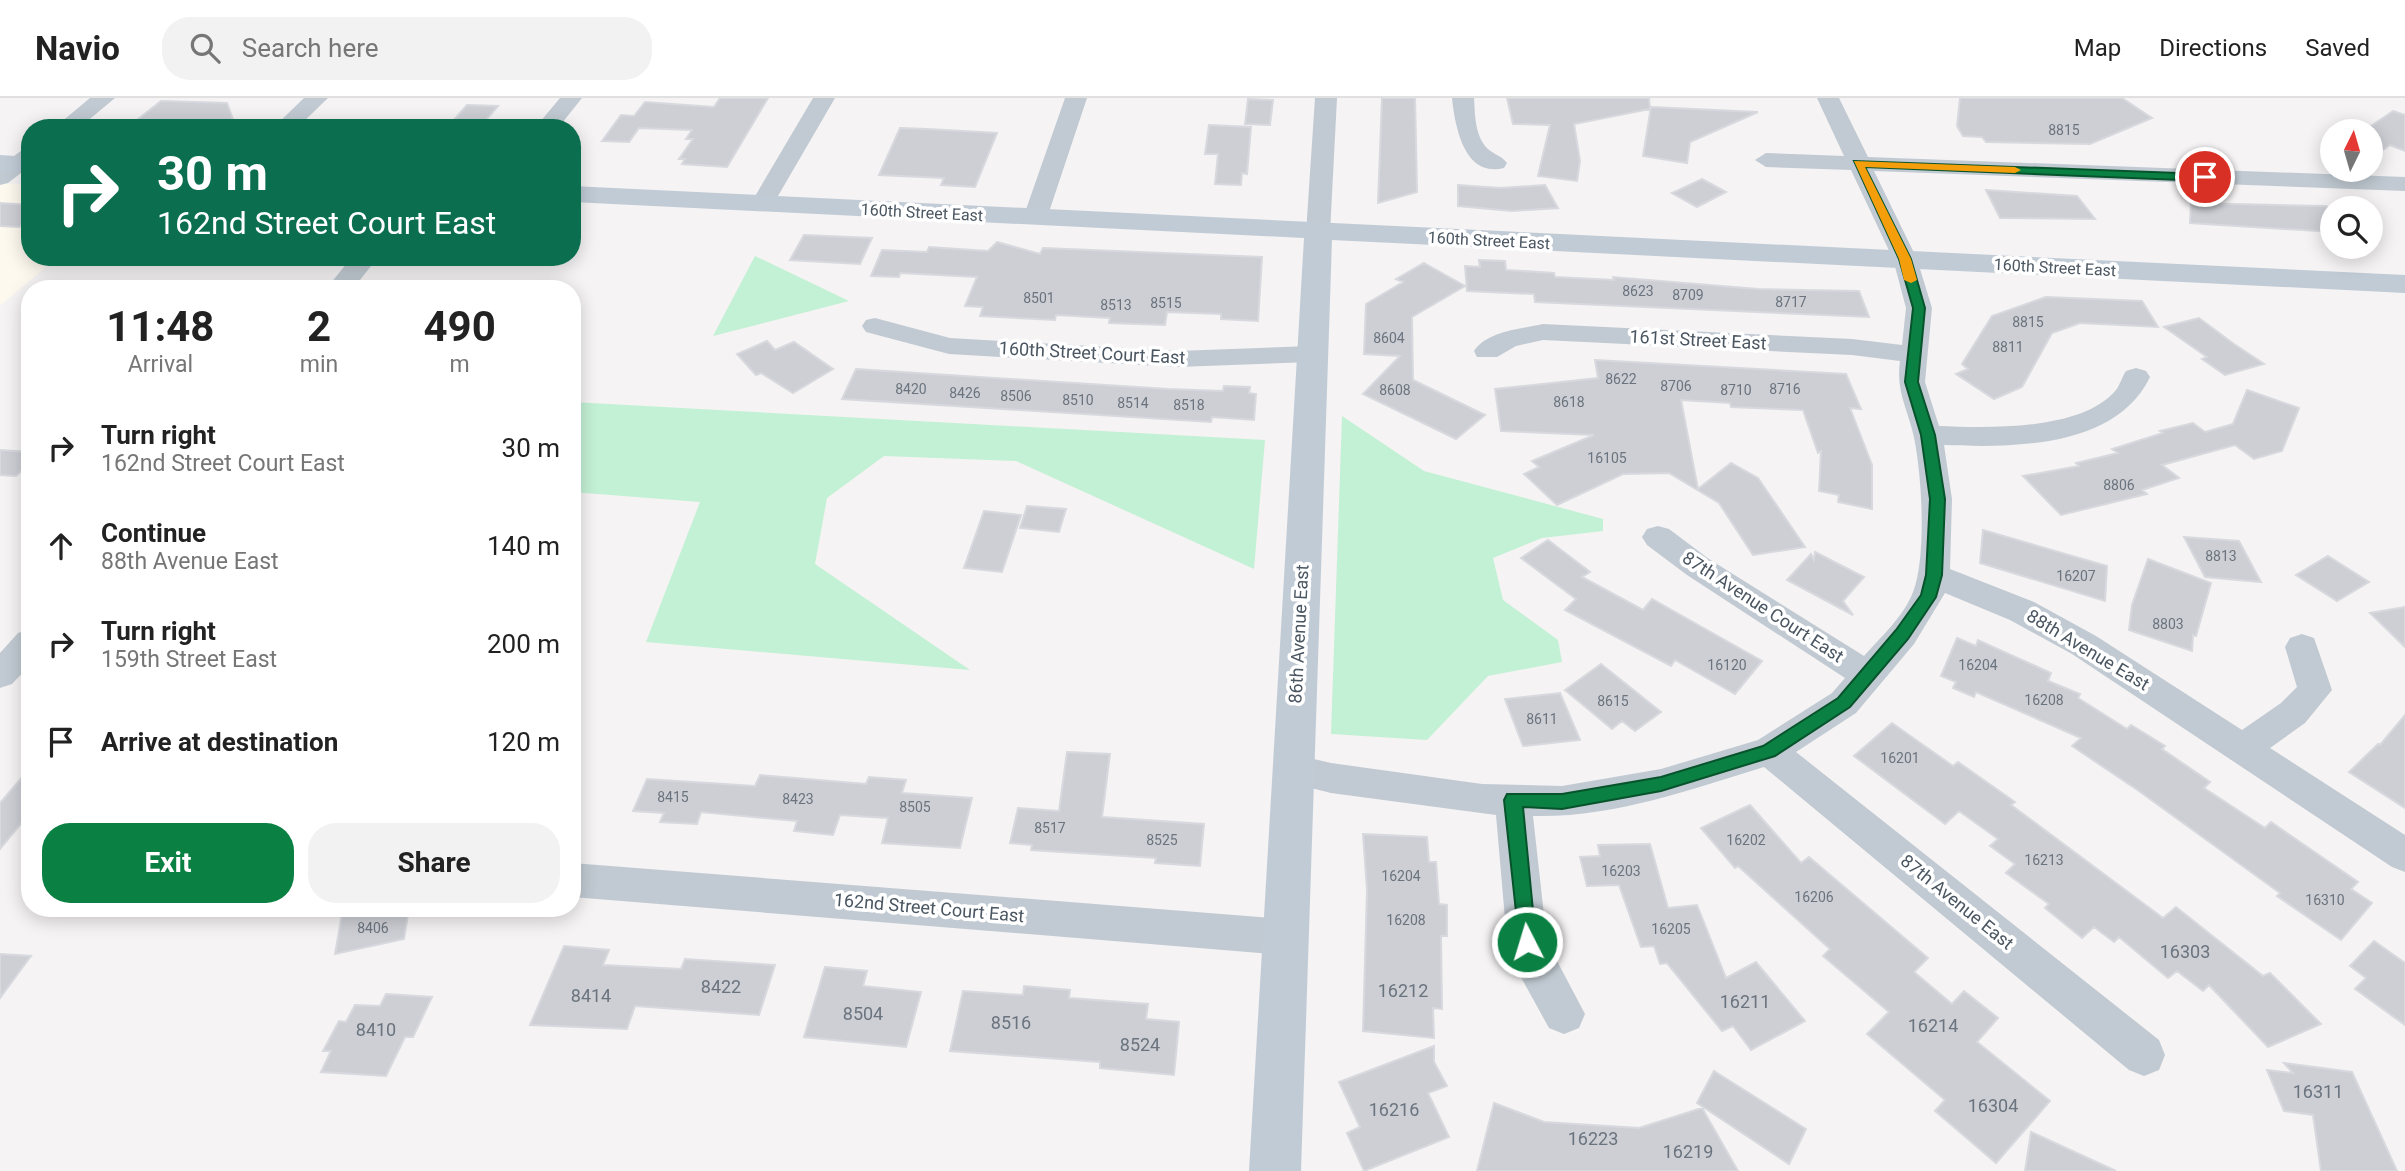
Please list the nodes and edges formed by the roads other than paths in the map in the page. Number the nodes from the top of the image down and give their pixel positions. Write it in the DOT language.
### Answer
graph roads {
  1 [pos="104,98"];
  2 [pos="317,98"];
  3 [pos="571,98"];
  4 [pos="824,98"];
  5 [pos="1076,98"];
  6 [pos="1325,98"];
  7 [pos="1464,98"];
  8 [pos="1828,98"];
  9 [pos="77,119"];
  10 [pos="294,119"];
  11 [pos="554,119"];
  12 [pos="1766,160"];
  13 [pos="1496,163"];
  14 [pos="1858,163"];
  15 [pos="2405,184"];
  16 [pos="581,194"];
  17 [pos="763,203"];
  18 [pos="1035,218"];
  19 [pos="1318,233"];
  20 [pos="1905,259"];
  21 [pos="358,266"];
  22 [pos="347,280"];
  23 [pos="2405,284"];
  24 [pos="875,327"];
  25 [pos="1487,351"];
  26 [pos="1312,354"];
  27 [pos="1912,354"];
  28 [pos="2136,377"];
  29 [pos="1928,435"];
  30 [pos="1658,537"];
  31 [pos="1934,575"];
  32 [pos="2302,647"];
  33 [pos="21,652"];
  34 [pos="0,675"];
  35 [pos="1868,675"];
  36 [pos="2244,748"];
  37 [pos="1769,751"];
  38 [pos="1293,769"];
  39 [pos="1513,800"];
  40 [pos="2405,855"];
  41 [pos="581,881"];
  42 [pos="1285,937"];
  43 [pos="1564,1014"];
  44 [pos="2144,1055"];
  45 [pos="1275,1171"];
  1 -- 9 [label="street"];
  2 -- 10 [label="street"];
  3 -- 11 [label="street"];
  4 -- 17 [label="street"];
  5 -- 18 [label="street"];
  6 -- 19 [label="street, 86th Avenue East"];
  7 -- 13 [label="street"];
  8 -- 14 [label="street"];
  12 -- 14 [label="street"];
  14 -- 15 [label="street"];
  14 -- 20 [label="street"];
  16 -- 17 [label="main road, 160th Street East"];
  17 -- 18 [label="main road, 160th Street East"];
  18 -- 19 [label="main road, 160th Street East"];
  19 -- 20 [label="main road, 160th Street East"];
  19 -- 26 [label="main road, 86th Avenue East"];
  20 -- 23 [label="main road, 160th Street East"];
  20 -- 27 [label="street"];
  21 -- 22 [label="street"];
  24 -- 26 [label="street, 160th Street Court East"];
  25 -- 27 [label="street, 161st Street East"];
  26 -- 38 [label="main road, 86th Avenue East"];
  27 -- 29 [label="street"];
  28 -- 29 [label="street"];
  29 -- 31 [label="street"];
  30 -- 35 [label="street, 87th Avenue Court East"];
  31 -- 35 [label="street"];
  31 -- 36 [label="street, 88th Avenue East"];
  32 -- 36 [label="street"];
  33 -- 34 [label="street"];
  35 -- 37 [label="street"];
  36 -- 40 [label="street, 88th Avenue East"];
  37 -- 39 [label="street"];
  37 -- 44 [label="street, 87th Avenue East"];
  38 -- 39 [label="street"];
  38 -- 42 [label="main road, 86th Avenue East"];
  39 -- 43 [label="street"];
  41 -- 42 [label="street, 162nd Street Court East"];
  42 -- 45 [label="main road, 86th Avenue East"];
}
